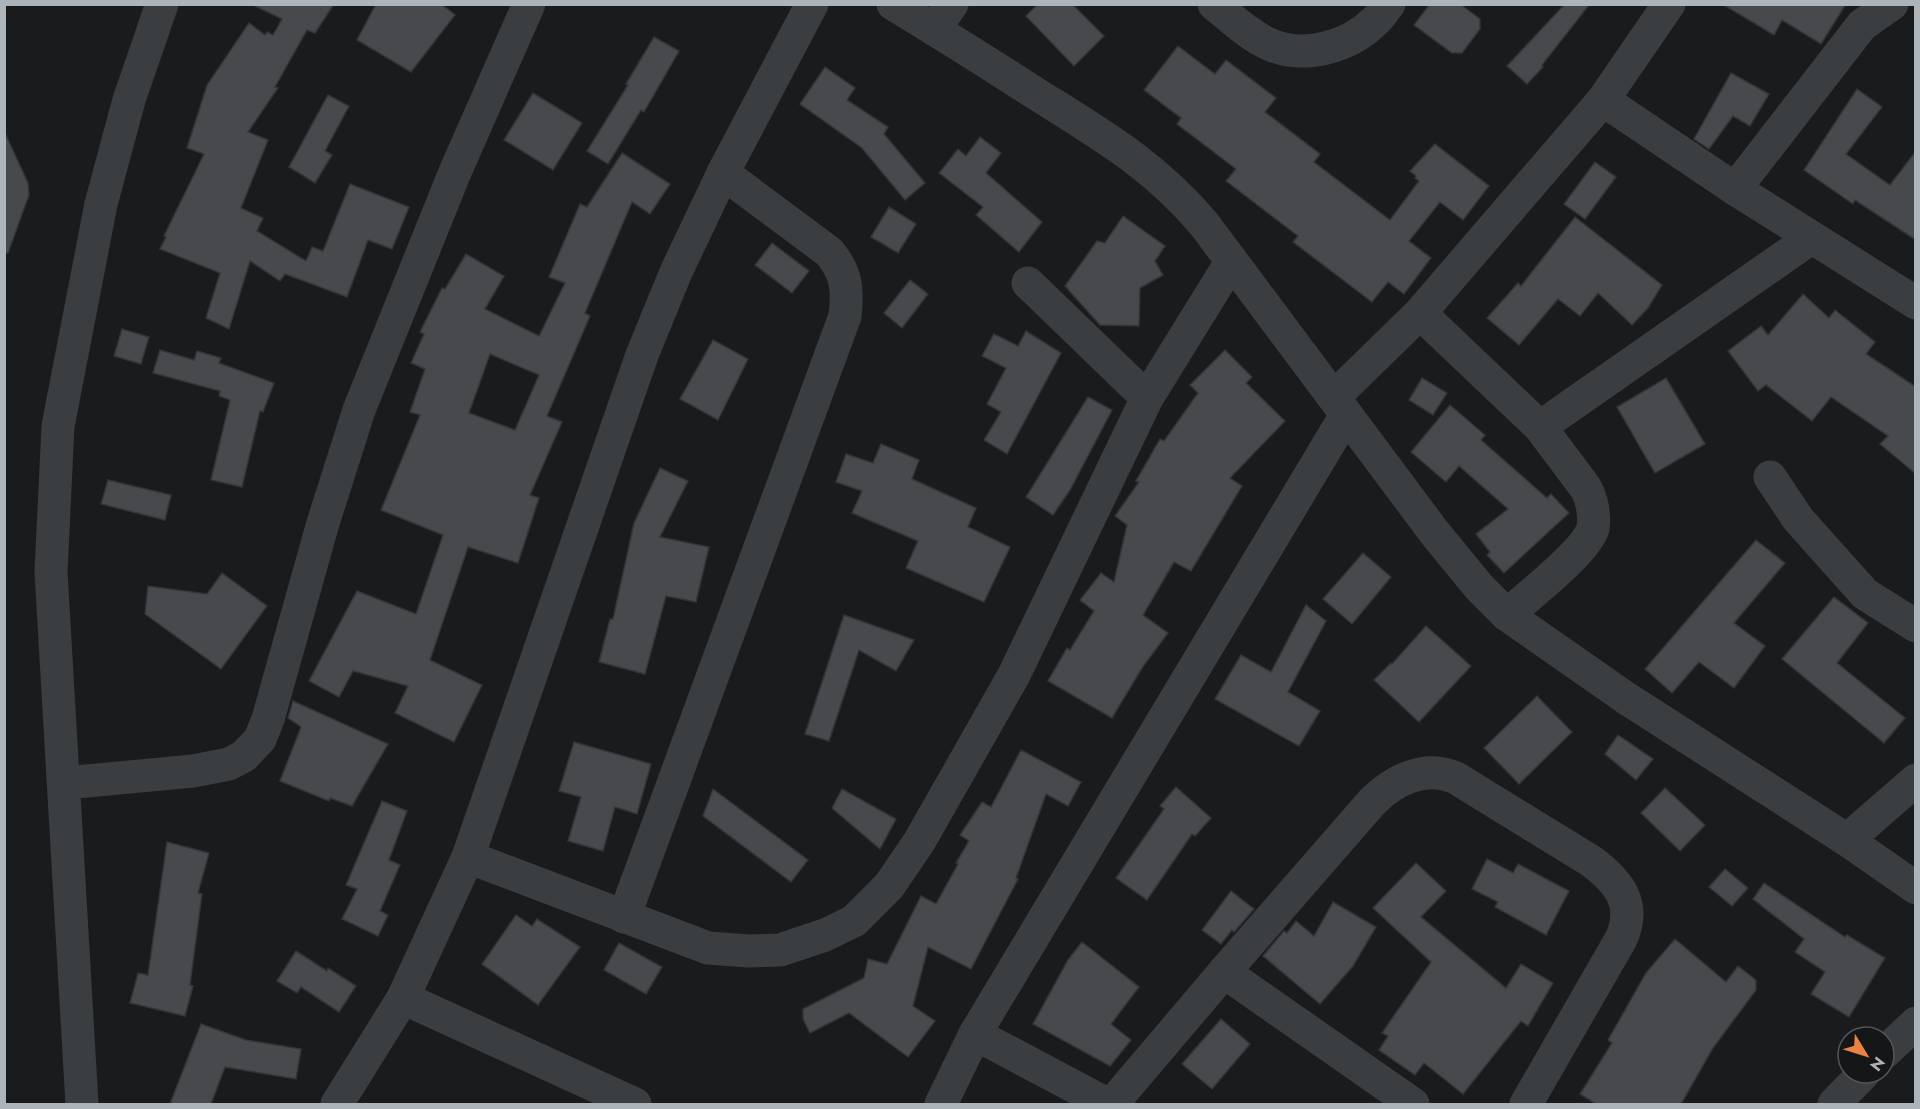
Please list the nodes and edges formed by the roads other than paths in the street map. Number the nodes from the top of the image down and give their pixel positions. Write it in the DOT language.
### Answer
graph roads {
  1 [pos="162,4"];
  2 [pos="529,4"];
  3 [pos="812,4"];
  4 [pos="893,4"];
  5 [pos="1214,4"];
  6 [pos="1389,4"];
  7 [pos="1669,4"];
  8 [pos="1892,4"];
  9 [pos="943,17"];
  10 [pos="1603,100"];
  11 [pos="723,173"];
  12 [pos="1735,189"];
  13 [pos="1811,238"];
  14 [pos="1231,262"];
  15 [pos="1028,283"];
  16 [pos="1916,303"];
  17 [pos="1420,314"];
  18 [pos="1147,398"];
  19 [pos="1340,406"];
  20 [pos="1540,427"];
  21 [pos="1770,477"];
  22 [pos="1507,615"];
  23 [pos="1916,626"];
  24 [pos="1916,780"];
  25 [pos="65,783"];
  26 [pos="1847,840"];
  27 [pos="468,857"];
  28 [pos="1916,888"];
  29 [pos="624,917"];
  30 [pos="1224,972"];
  31 [pos="403,998"];
  32 [pos="1916,1023"];
  33 [pos="975,1034"];
  34 [pos="1896,1042"];
  35 [pos="1852,1085"];
  36 [pos="82,1104"];
  37 [pos="337,1104"];
  38 [pos="635,1104"];
  39 [pos="941,1104"];
  40 [pos="1107,1104"];
  41 [pos="1112,1104"];
  42 [pos="1413,1104"];
  43 [pos="1526,1104"];
  44 [pos="1833,1104"];
  1 -- 25 [label="street"];
  2 -- 25 [label="street"];
  3 -- 11 [label="street"];
  4 -- 9 [label="street"];
  5 -- 6 [label="street"];
  7 -- 10 [label="street"];
  8 -- 12 [label="street"];
  9 -- 14 [label="street"];
  10 -- 12 [label="street"];
  10 -- 17 [label="street"];
  11 -- 27 [label="street"];
  11 -- 29 [label="street"];
  12 -- 13 [label="street"];
  13 -- 16 [label="street"];
  13 -- 20 [label="street"];
  14 -- 18 [label="street"];
  14 -- 19 [label="street"];
  15 -- 18 [label="street"];
  17 -- 19 [label="street"];
  17 -- 20 [label="street"];
  18 -- 29 [label="street"];
  19 -- 22 [label="street"];
  19 -- 33 [label="street"];
  20 -- 22 [label="street"];
  21 -- 23 [label="street"];
  22 -- 26 [label="street"];
  24 -- 26 [label="street"];
  25 -- 36 [label="street"];
  26 -- 28 [label="street"];
  27 -- 29 [label="street"];
  27 -- 31 [label="street"];
  30 -- 41 [label="street"];
  30 -- 42 [label="street"];
  30 -- 43 [label="street"];
  31 -- 37 [label="street"];
  31 -- 38 [label="street"];
  32 -- 34 [label="street"];
  33 -- 39 [label="street"];
  33 -- 40 [label="street"];
  35 -- 44 [label="street"];
}
